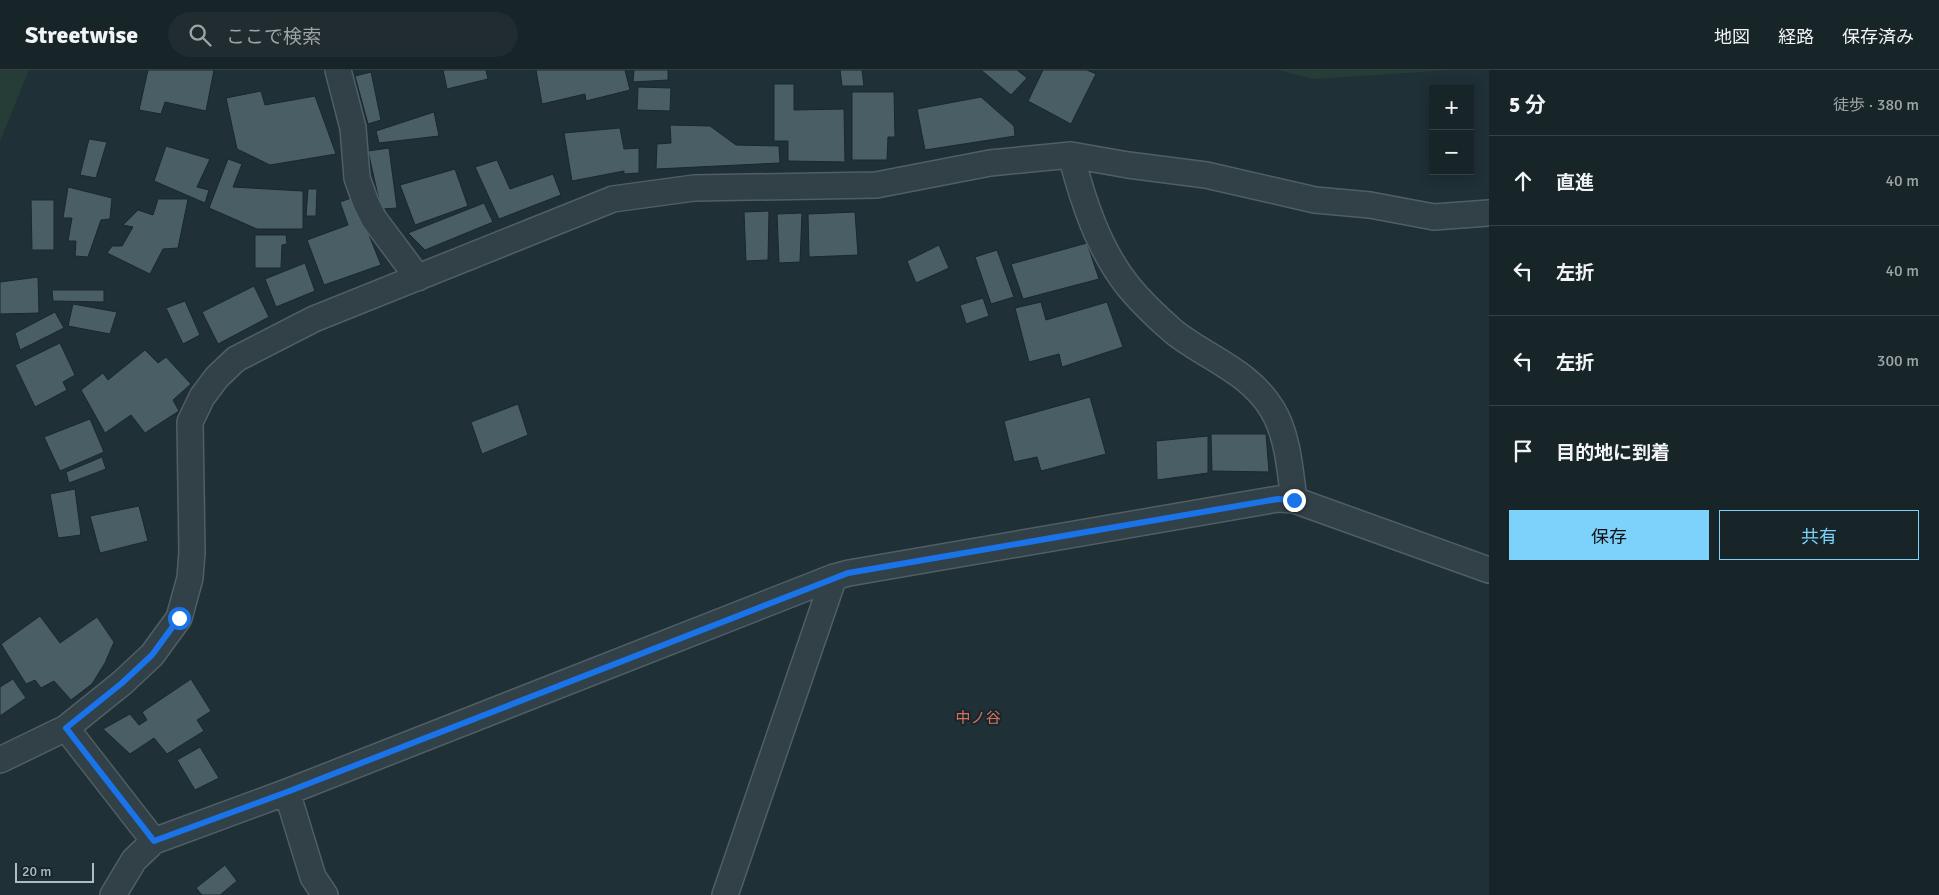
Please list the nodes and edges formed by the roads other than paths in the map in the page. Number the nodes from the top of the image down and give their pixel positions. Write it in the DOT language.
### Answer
graph roads {
  1 [pos="338,70"];
  2 [pos="1071,155"];
  3 [pos="1489,213"];
  4 [pos="418,278"];
  5 [pos="1294,500"];
  6 [pos="1489,570"];
  7 [pos="834,577"];
  8 [pos="66,728"];
  9 [pos="0,760"];
  10 [pos="287,792"];
  11 [pos="154,841"];
  12 [pos="113,895"];
  13 [pos="325,895"];
  14 [pos="725,895"];
  1 -- 4 [label="street"];
  2 -- 3 [label="street"];
  2 -- 4 [label="street"];
  2 -- 5 [label="street"];
  4 -- 8 [label="street"];
  5 -- 6 [label="street"];
  5 -- 7 [label="street"];
  7 -- 10 [label="street"];
  7 -- 14 [label="street"];
  8 -- 9 [label="street"];
  8 -- 11 [label="street"];
  10 -- 11 [label="street"];
  10 -- 13 [label="street"];
  11 -- 12 [label="street"];
}
